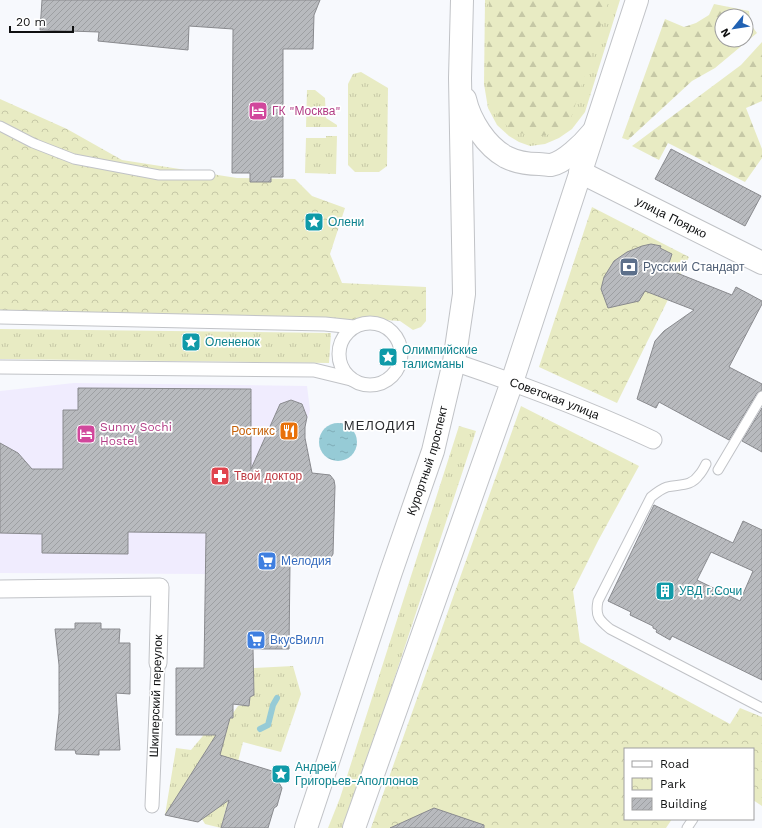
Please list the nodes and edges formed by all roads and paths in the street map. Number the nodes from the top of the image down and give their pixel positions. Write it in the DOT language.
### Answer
graph roads {
  1 [pos="462,0"];
  2 [pos="637,0"];
  3 [pos="460,78"];
  4 [pos="0,126"];
  5 [pos="595,130"];
  6 [pos="552,165"];
  7 [pos="580,172"];
  8 [pos="210,175"];
  9 [pos="762,263"];
  10 [pos="0,318"];
  11 [pos="354,327"];
  12 [pos="454,362"];
  13 [pos="0,367"];
  14 [pos="351,379"];
  15 [pos="512,382"];
  16 [pos="762,396"];
  17 [pos="653,440"];
  18 [pos="706,464"];
  19 [pos="718,470"];
  20 [pos="0,589"];
  21 [pos="158,663"];
  22 [pos="762,708"];
  23 [pos="152,806"];
  24 [pos="306,828"];
  25 [pos="354,828"];
  1 -- 3 [label="main road, Курортный проспект"];
  2 -- 5 [label="main road"];
  3 -- 6 [label="main road, Курортный проспект"];
  3 -- 12 [label="main road, Курортный проспект"];
  4 -- 8 [label="lane"];
  5 -- 6 [label="main road"];
  5 -- 7 [label="main road"];
  6 -- 7 [label="main road, улица Поярко"];
  7 -- 9 [label="main road, улица Поярко"];
  7 -- 15 [label="main road"];
  10 -- 11 [label="street"];
  11 -- 14 [label="street"];
  11 -- 14 [label="street"];
  12 -- 15 [label="street, Советская улица"];
  12 -- 24 [label="main road, Курортный проспект"];
  13 -- 14 [label="street"];
  15 -- 17 [label="street, Советская улица"];
  15 -- 25 [label="main road"];
  16 -- 19 [label="lane"];
  18 -- 22 [label="lane"];
  20 -- 21 [label="street, Шкиперский переулок"];
  21 -- 23 [label="street, Шкиперский переулок"];
}
